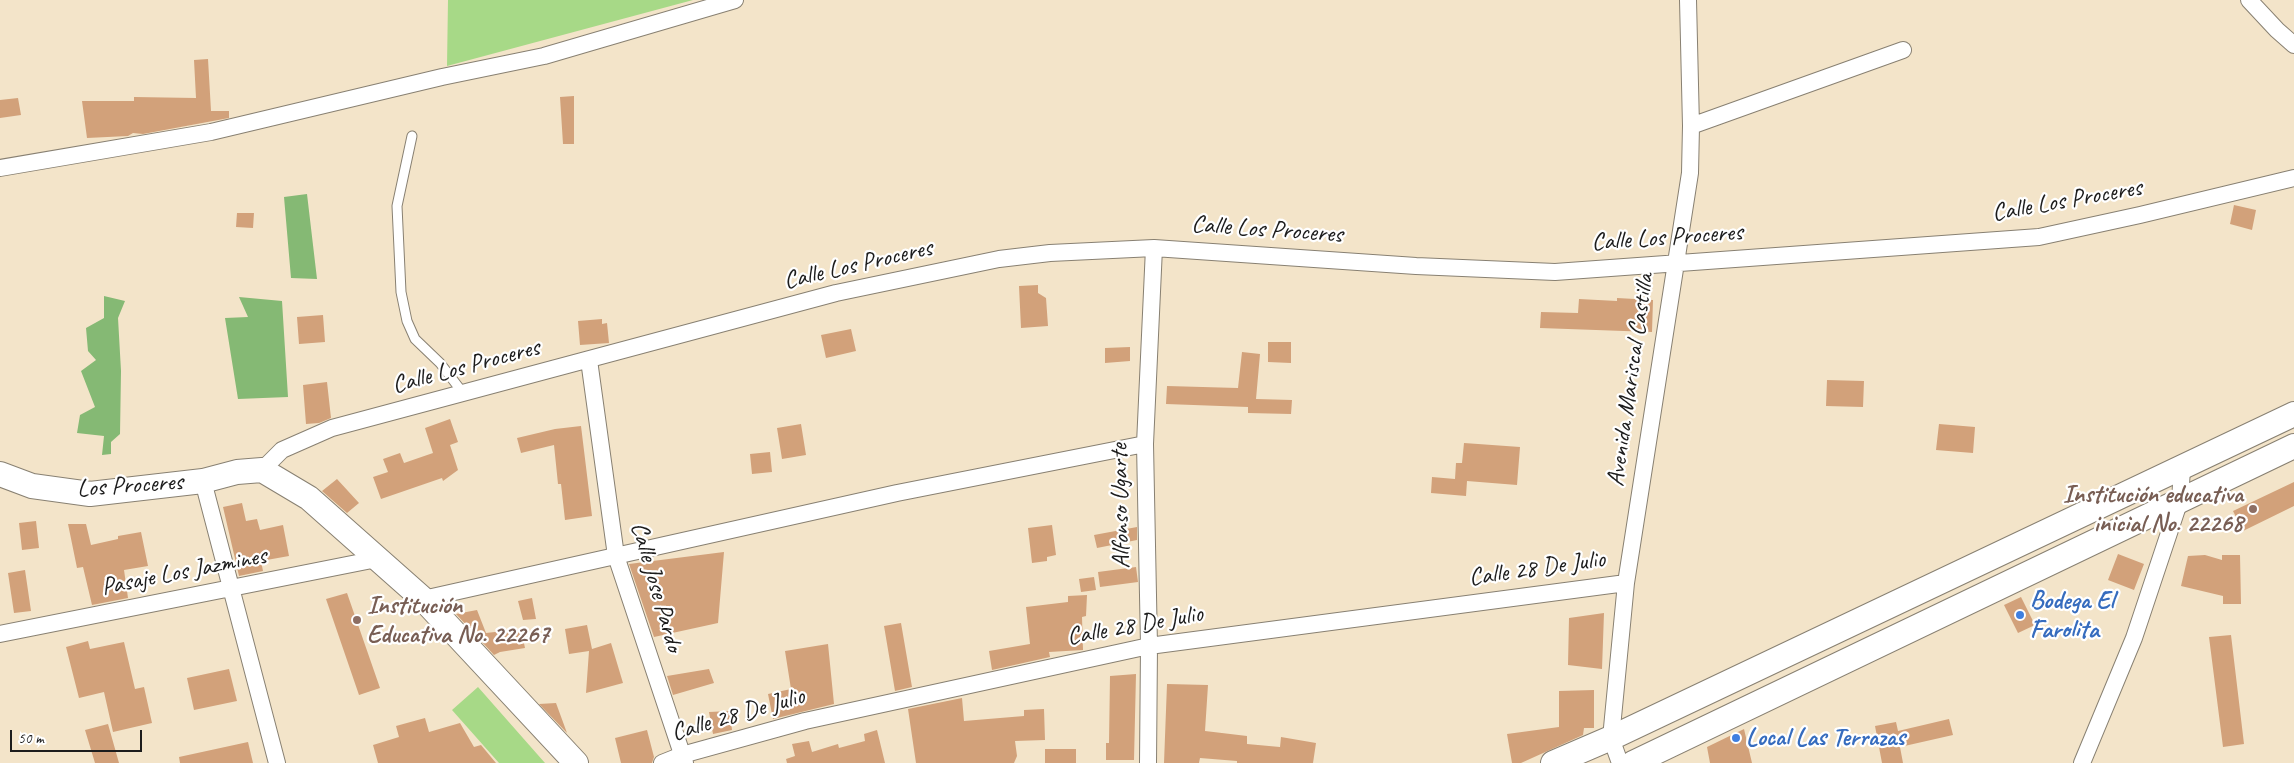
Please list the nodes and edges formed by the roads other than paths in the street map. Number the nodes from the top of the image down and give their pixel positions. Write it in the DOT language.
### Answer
graph roads {
  1 [pos="734,0"];
  2 [pos="1688,0"];
  3 [pos="2249,0"];
  4 [pos="2294,44"];
  5 [pos="1904,50"];
  6 [pos="1691,126"];
  7 [pos="412,136"];
  8 [pos="0,168"];
  9 [pos="2294,178"];
  10 [pos="1154,248"];
  11 [pos="1674,262"];
  12 [pos="589,360"];
  13 [pos="463,393"];
  14 [pos="2294,414"];
  15 [pos="1144,444"];
  16 [pos="2294,446"];
  17 [pos="2182,469"];
  18 [pos="262,470"];
  19 [pos="0,474"];
  20 [pos="203,481"];
  21 [pos="2180,500"];
  22 [pos="616,556"];
  23 [pos="377,559"];
  24 [pos="1626,583"];
  25 [pos="231,588"];
  26 [pos="423,600"];
  27 [pos="0,634"];
  28 [pos="1149,646"];
  29 [pos="1611,738"];
  30 [pos="684,759"];
  31 [pos="570,761"];
  32 [pos="277,763"];
  33 [pos="662,763"];
  34 [pos="1148,763"];
  35 [pos="1553,763"];
  36 [pos="1620,763"];
  37 [pos="1633,763"];
  38 [pos="2082,763"];
  1 -- 8 [label="street"];
  2 -- 6 [label="street, Avenida Mariscal Castilla"];
  3 -- 4 [label="street"];
  5 -- 6 [label="street"];
  6 -- 11 [label="street, Avenida Mariscal Castilla"];
  7 -- 13 [label="lane"];
  9 -- 11 [label="street, Calle Los Proceres"];
  10 -- 11 [label="street, Calle Los Proceres"];
  10 -- 12 [label="street, Calle Los Proceres"];
  10 -- 15 [label="street, Alfonso Ugarte"];
  11 -- 24 [label="street, Avenida Mariscal Castilla"];
  12 -- 13 [label="street, Calle Los Proceres"];
  12 -- 22 [label="street, Calle Jose Pardo"];
  13 -- 18 [label="street, Calle Los Proceres"];
  14 -- 17 [label="main road"];
  15 -- 22 [label="street"];
  15 -- 28 [label="street, Alfonso Ugarte"];
  16 -- 21 [label="main road"];
  17 -- 21 [label="street"];
  17 -- 29 [label="main road"];
  18 -- 20 [label="main road, Los Proceres"];
  18 -- 23 [label="main road"];
  19 -- 20 [label="main road, Los Proceres"];
  20 -- 25 [label="street"];
  21 -- 37 [label="main road"];
  21 -- 38 [label="street"];
  22 -- 26 [label="street"];
  22 -- 30 [label="street, Calle Jose Pardo"];
  23 -- 25 [label="street, Pasaje Los Jazmines"];
  23 -- 26 [label="main road"];
  24 -- 28 [label="street, Calle 28 De Julio"];
  24 -- 29 [label="street, Avenida Mariscal Castilla"];
  25 -- 27 [label="street, Pasaje Los Jazmines"];
  25 -- 32 [label="street"];
  26 -- 31 [label="main road"];
  28 -- 30 [label="street, Calle 28 De Julio"];
  28 -- 34 [label="street, Alfonso Ugarte"];
  29 -- 35 [label="main road"];
  29 -- 36 [label="street"];
  30 -- 33 [label="street, Calle 28 De Julio"];
}
